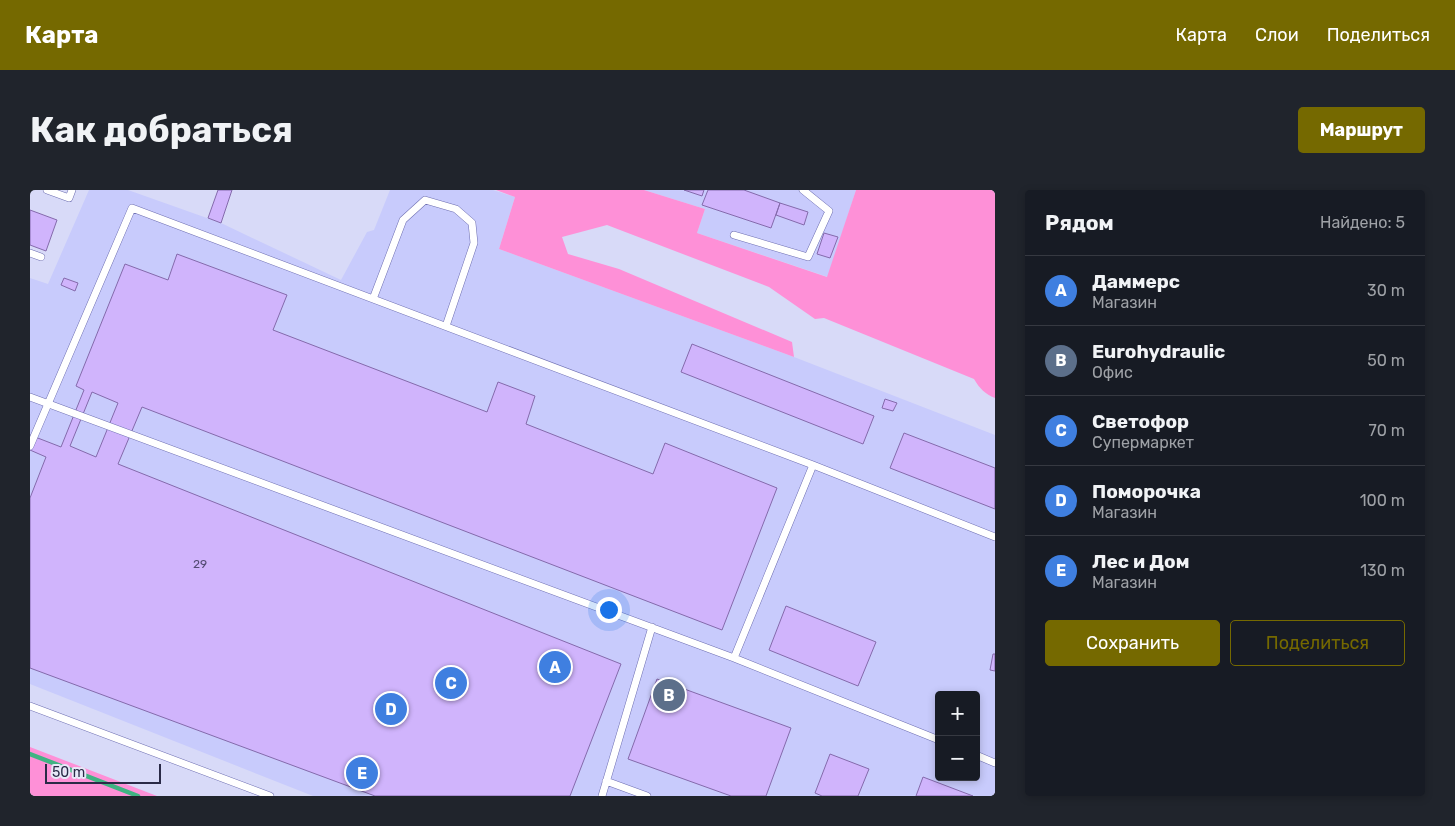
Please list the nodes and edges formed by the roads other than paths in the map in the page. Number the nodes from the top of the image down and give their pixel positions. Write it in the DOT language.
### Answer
graph roads {
  1 [pos="47,190"];
  2 [pos="72,190"];
  3 [pos="803,190"];
  4 [pos="734,235"];
  5 [pos="30,253"];
  6 [pos="41,257"];
  7 [pos="373,299"];
  8 [pos="446,326"];
  9 [pos="30,397"];
  10 [pos="48,403"];
  11 [pos="30,446"];
  12 [pos="813,465"];
  13 [pos="995,537"];
  14 [pos="652,627"];
  15 [pos="734,658"];
  16 [pos="30,706"];
  17 [pos="935,738"];
  18 [pos="980,756"];
  19 [pos="995,762"];
  20 [pos="606,781"];
  21 [pos="270,796"];
  22 [pos="602,796"];
  23 [pos="647,796"];
  1 -- 2 [label="lane"];
  3 -- 4 [label="lane"];
  5 -- 6 [label="lane"];
  7 -- 8 [label="lane"];
  7 -- 8 [label="lane"];
  7 -- 10 [label="lane"];
  8 -- 12 [label="lane"];
  9 -- 10 [label="lane"];
  10 -- 11 [label="lane"];
  10 -- 14 [label="lane"];
  12 -- 13 [label="lane"];
  12 -- 15 [label="lane"];
  14 -- 15 [label="lane"];
  14 -- 20 [label="lane"];
  15 -- 17 [label="lane"];
  16 -- 21 [label="lane"];
  18 -- 19 [label="lane"];
  20 -- 22 [label="lane"];
  20 -- 23 [label="lane"];
}
